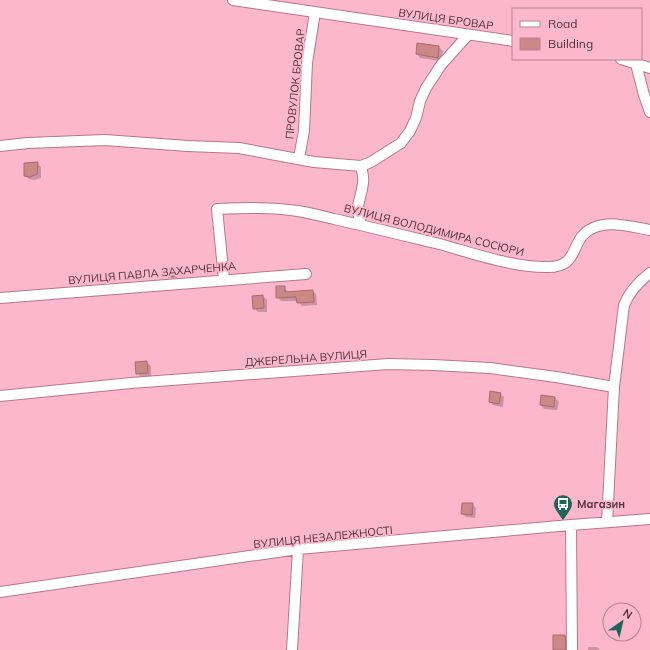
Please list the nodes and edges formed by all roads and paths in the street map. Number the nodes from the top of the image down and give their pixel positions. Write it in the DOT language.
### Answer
graph roads {
  1 [pos="233,0"];
  2 [pos="316,12"];
  3 [pos="468,35"];
  4 [pos="512,41"];
  5 [pos="624,60"];
  6 [pos="636,64"];
  7 [pos="650,68"];
  8 [pos="650,112"];
  9 [pos="0,146"];
  10 [pos="298,158"];
  11 [pos="361,166"];
  12 [pos="361,224"];
  13 [pos="650,230"];
  14 [pos="650,273"];
  15 [pos="306,274"];
  16 [pos="224,279"];
  17 [pos="0,298"];
  18 [pos="614,387"];
  19 [pos="0,396"];
  20 [pos="650,519"];
  21 [pos="607,522"];
  22 [pos="570,525"];
  23 [pos="298,549"];
  24 [pos="0,592"];
  25 [pos="292,650"];
  26 [pos="572,650"];
  1 -- 2 [label="street, ВУЛИЦЯ БРОВАР"];
  2 -- 3 [label="street, ВУЛИЦЯ БРОВАР"];
  2 -- 10 [label="street, ПРОВУЛОК БРОВАР"];
  3 -- 4 [label="street, ВУЛИЦЯ БРОВАР"];
  3 -- 11 [label="street"];
  5 -- 6 [label="street"];
  6 -- 7 [label="street"];
  6 -- 8 [label="street"];
  9 -- 10 [label="street"];
  10 -- 11 [label="street"];
  11 -- 12 [label="street"];
  12 -- 13 [label="street, ВУЛИЦЯ ВОЛОДИМИРА СОСЮРИ"];
  12 -- 16 [label="street, ВУЛИЦЯ ВОЛОДИМИРА СОСЮРИ"];
  14 -- 18 [label="street"];
  15 -- 16 [label="street, ВУЛИЦЯ ПАВЛА ЗАХАРЧЕНКА"];
  16 -- 17 [label="street, ВУЛИЦЯ ПАВЛА ЗАХАРЧЕНКА"];
  18 -- 19 [label="street, ДЖЕРЕЛЬНА ВУЛИЦЯ"];
  18 -- 21 [label="street"];
  20 -- 21 [label="street, ВУЛИЦЯ НЕЗАЛЕЖНОСТІ"];
  21 -- 22 [label="street, ВУЛИЦЯ НЕЗАЛЕЖНОСТІ"];
  22 -- 23 [label="street, ВУЛИЦЯ НЕЗАЛЕЖНОСТІ"];
  22 -- 26 [label="street"];
  23 -- 24 [label="street, ВУЛИЦЯ НЕЗАЛЕЖНОСТІ"];
  23 -- 25 [label="street"];
}
